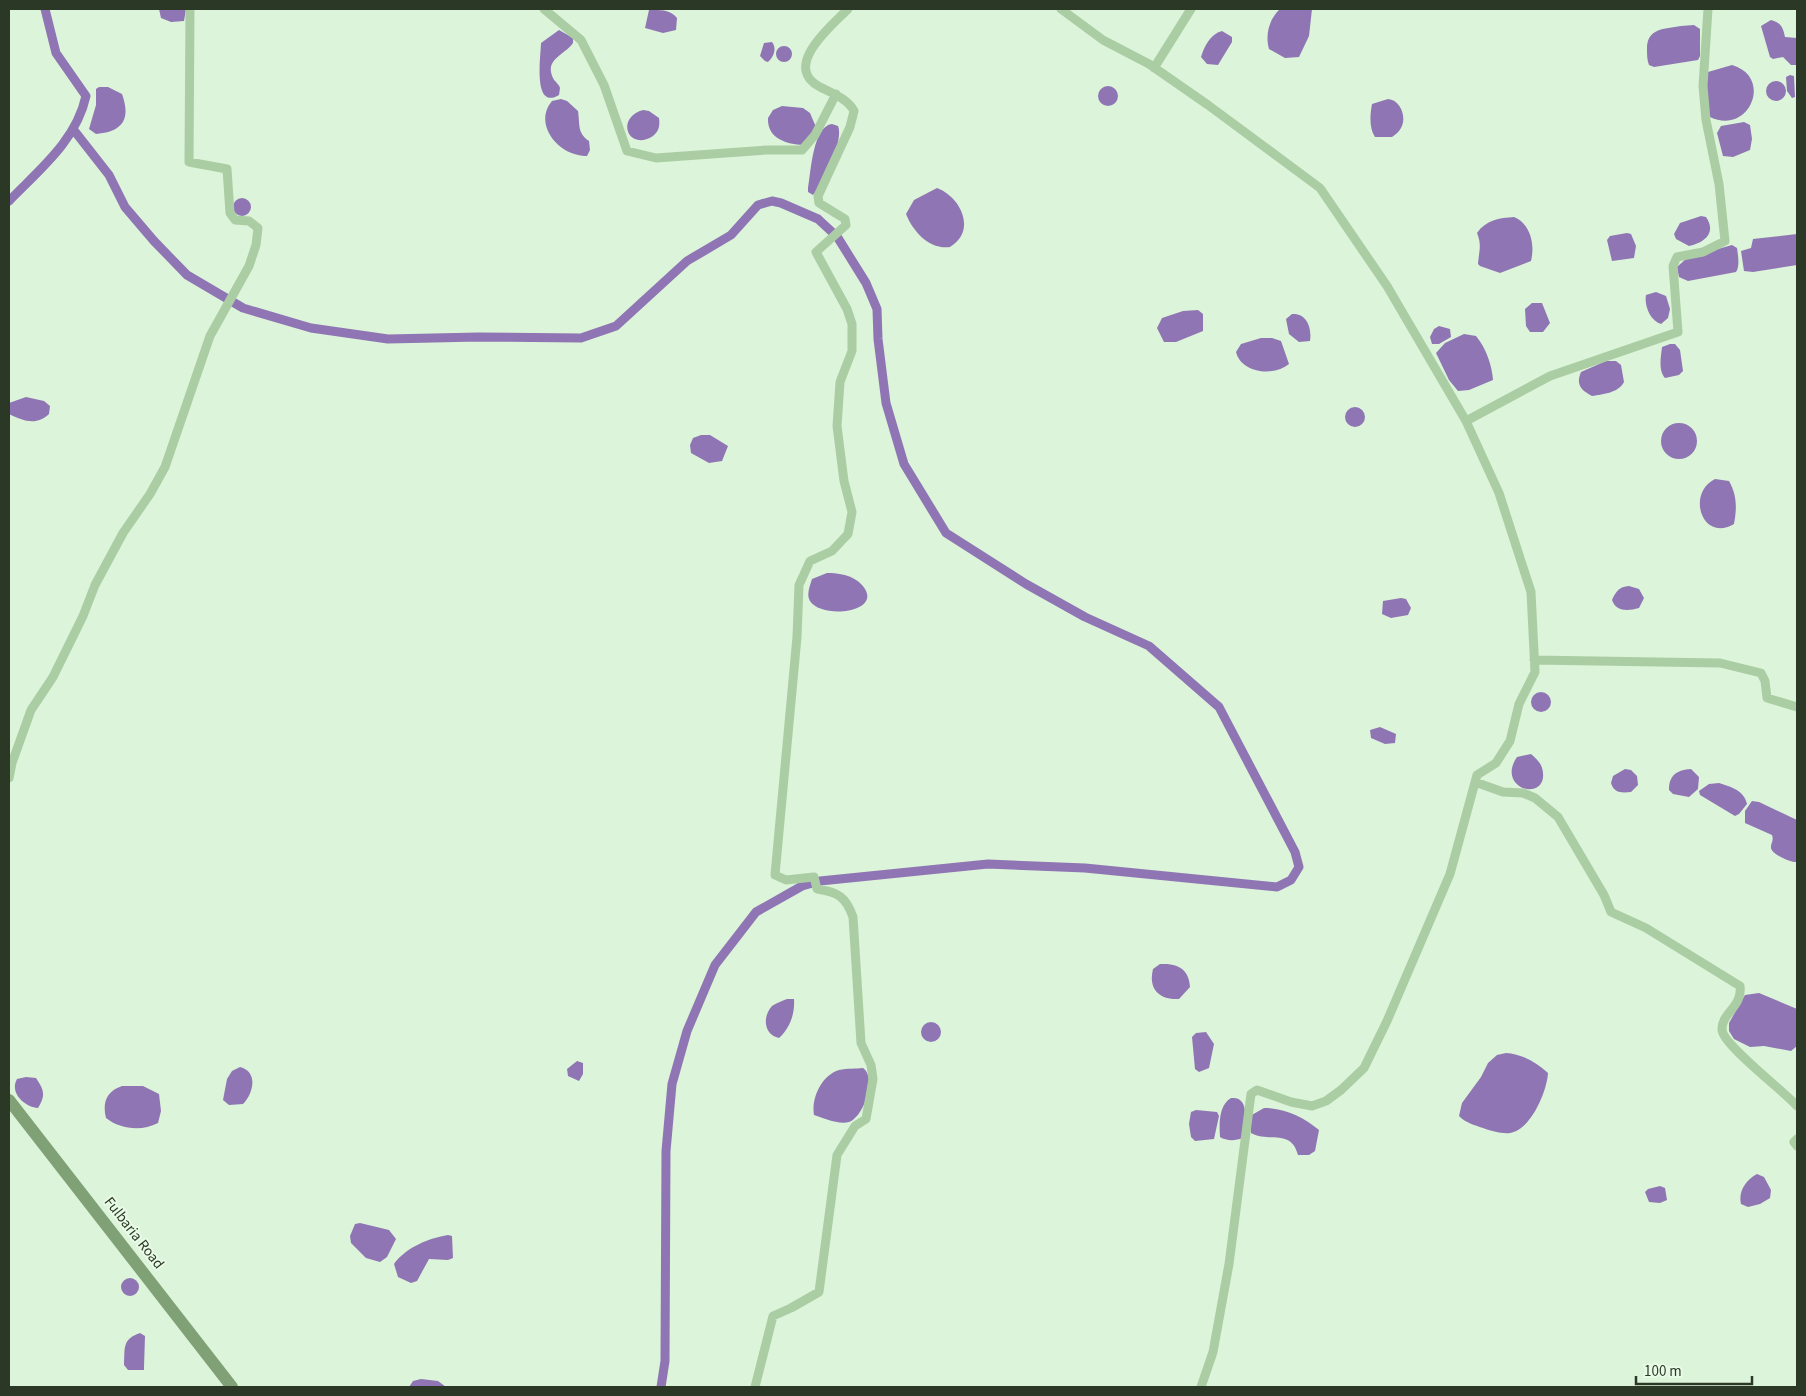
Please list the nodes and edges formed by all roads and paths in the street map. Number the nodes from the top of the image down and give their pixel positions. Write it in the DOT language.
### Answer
graph roads {
  1 [pos="190,9"];
  2 [pos="544,9"];
  3 [pos="848,9"];
  4 [pos="1060,9"];
  5 [pos="1191,9"];
  6 [pos="1708,9"];
  7 [pos="1154,68"];
  8 [pos="836,94"];
  9 [pos="1466,421"];
  10 [pos="1534,660"];
  11 [pos="1797,707"];
  12 [pos="9,778"];
  13 [pos="1476,782"];
  14 [pos="9,1100"];
  15 [pos="1797,1106"];
  16 [pos="1797,1139"];
  17 [pos="1797,1146"];
  18 [pos="232,1387"];
  19 [pos="755,1387"];
  20 [pos="1200,1387"];
  1 -- 12 [label="street"];
  2 -- 8 [label="street"];
  3 -- 8 [label="street"];
  4 -- 7 [label="street"];
  5 -- 7 [label="street"];
  6 -- 9 [label="street"];
  7 -- 9 [label="street"];
  8 -- 19 [label="street"];
  9 -- 10 [label="street"];
  10 -- 11 [label="street"];
  10 -- 13 [label="street"];
  13 -- 15 [label="street"];
  13 -- 20 [label="street"];
  14 -- 18 [label="main road, Fulbaria Road"];
  16 -- 17 [label="street"];
}
